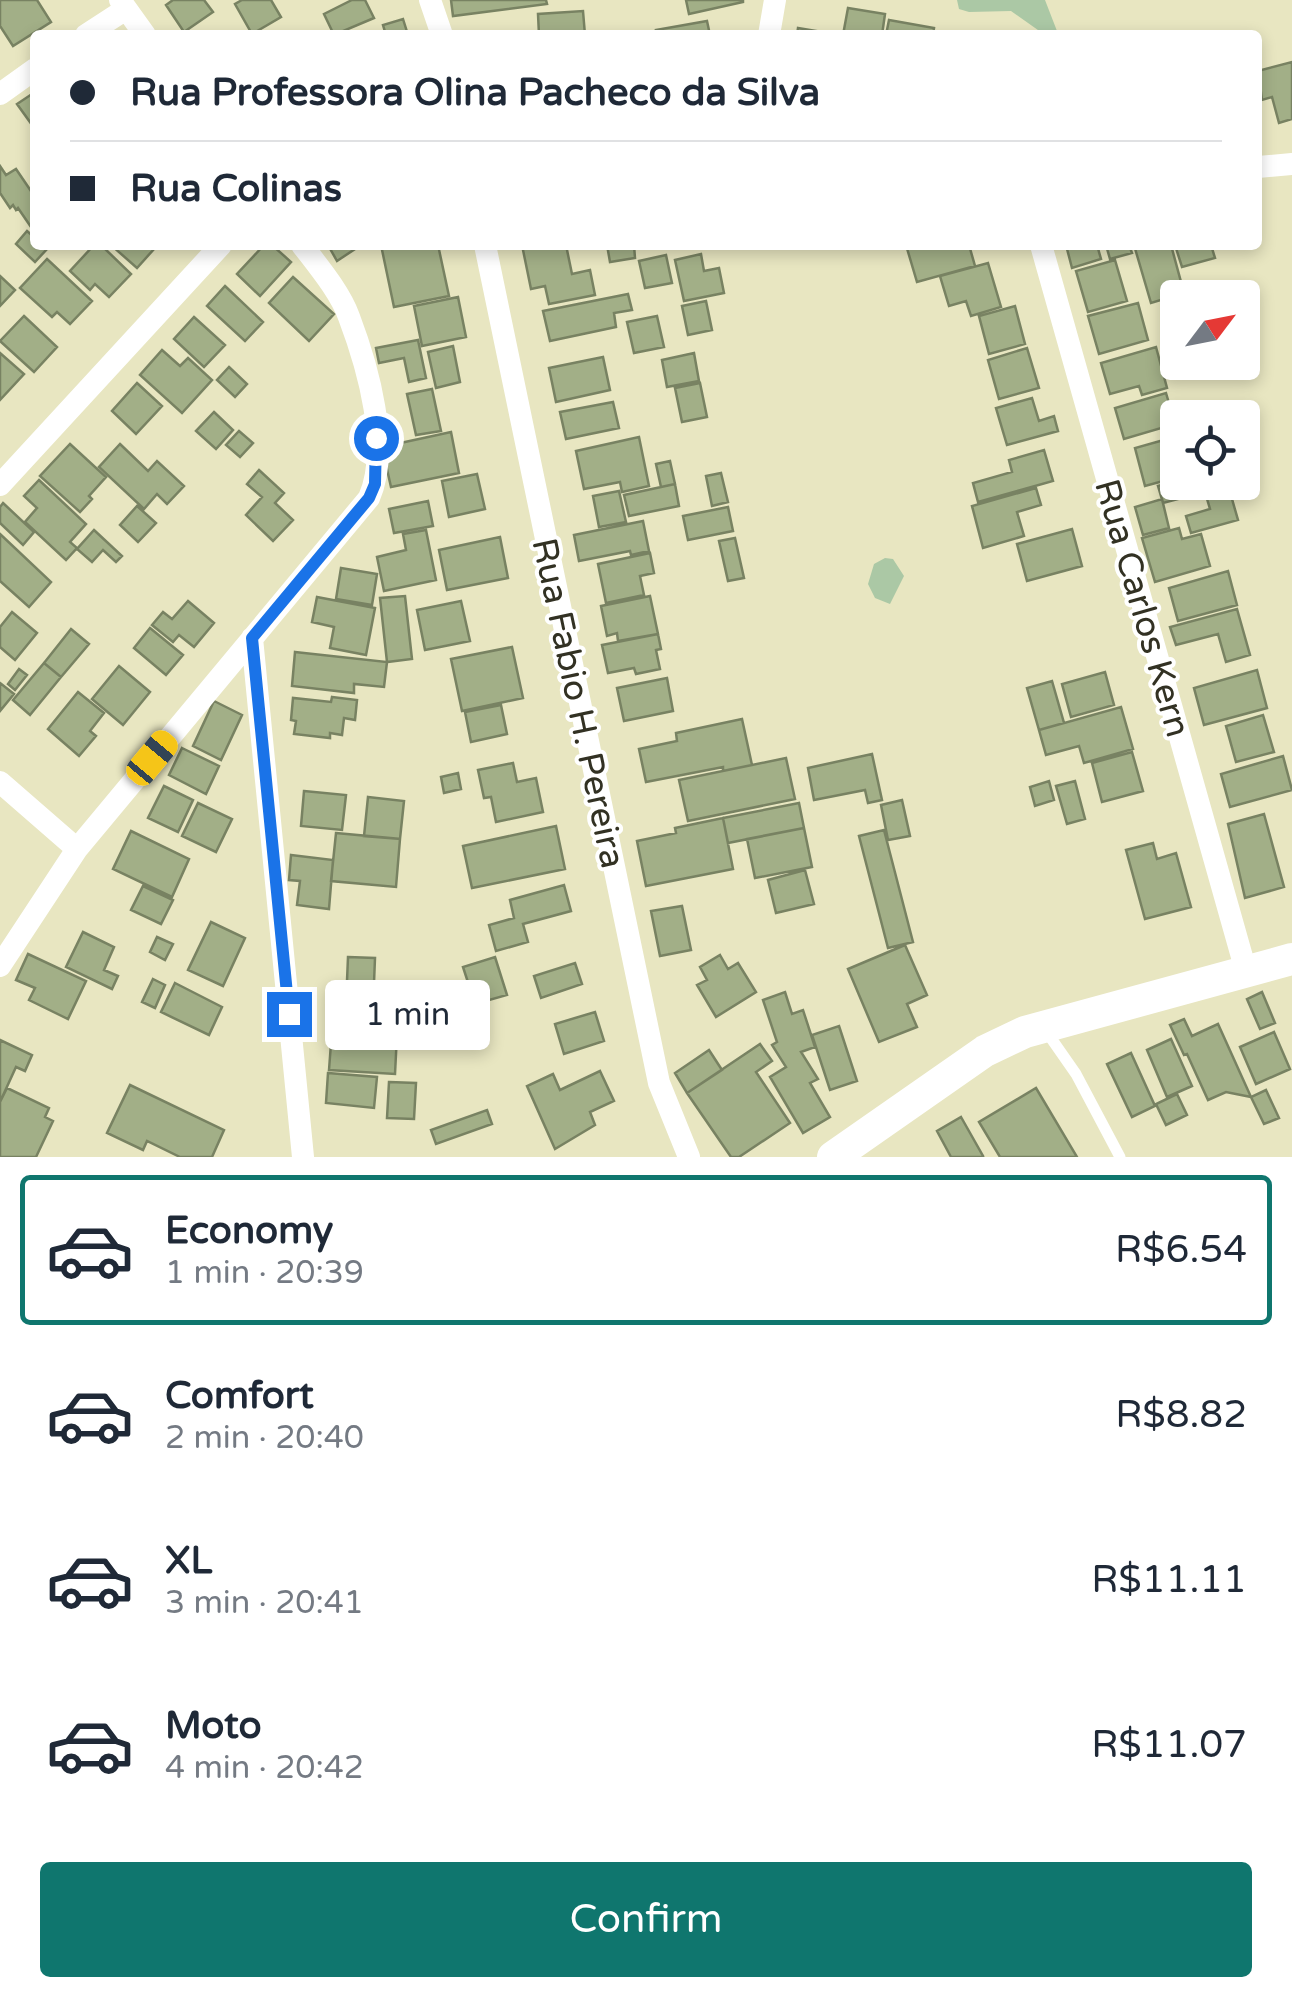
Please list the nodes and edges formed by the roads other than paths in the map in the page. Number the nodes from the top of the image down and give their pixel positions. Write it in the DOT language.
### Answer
graph roads {
  1 [pos="430,0"];
  2 [pos="775,0"];
  3 [pos="123,4"];
  4 [pos="92,30"];
  5 [pos="141,30"];
  6 [pos="440,30"];
  7 [pos="770,30"];
  8 [pos="30,73"];
  9 [pos="0,94"];
  10 [pos="1292,164"];
  11 [pos="1262,167"];
  12 [pos="216,250"];
  13 [pos="305,250"];
  14 [pos="486,250"];
  15 [pos="1042,250"];
  16 [pos="0,485"];
  17 [pos="252,638"];
  18 [pos="0,782"];
  19 [pos="78,849"];
  20 [pos="1292,959"];
  21 [pos="0,966"];
  22 [pos="1246,971"];
  23 [pos="1043,1028"];
  24 [pos="302,1157"];
  25 [pos="689,1157"];
  26 [pos="832,1157"];
  27 [pos="1120,1157"];
  1 -- 6 [label="street"];
  2 -- 7 [label="street"];
  3 -- 4 [label="street"];
  3 -- 5 [label="street"];
  8 -- 9 [label="street"];
  10 -- 11 [label="street"];
  12 -- 16 [label="street"];
  13 -- 17 [label="street"];
  14 -- 25 [label="street, Rua Fabio H. Pereira"];
  15 -- 22 [label="street, Rua Carlos Kern"];
  17 -- 19 [label="street"];
  17 -- 24 [label="street"];
  18 -- 19 [label="street"];
  19 -- 21 [label="street"];
  20 -- 22 [label="street"];
  22 -- 23 [label="street"];
  23 -- 26 [label="street"];
  23 -- 27 [label="lane"];
}
